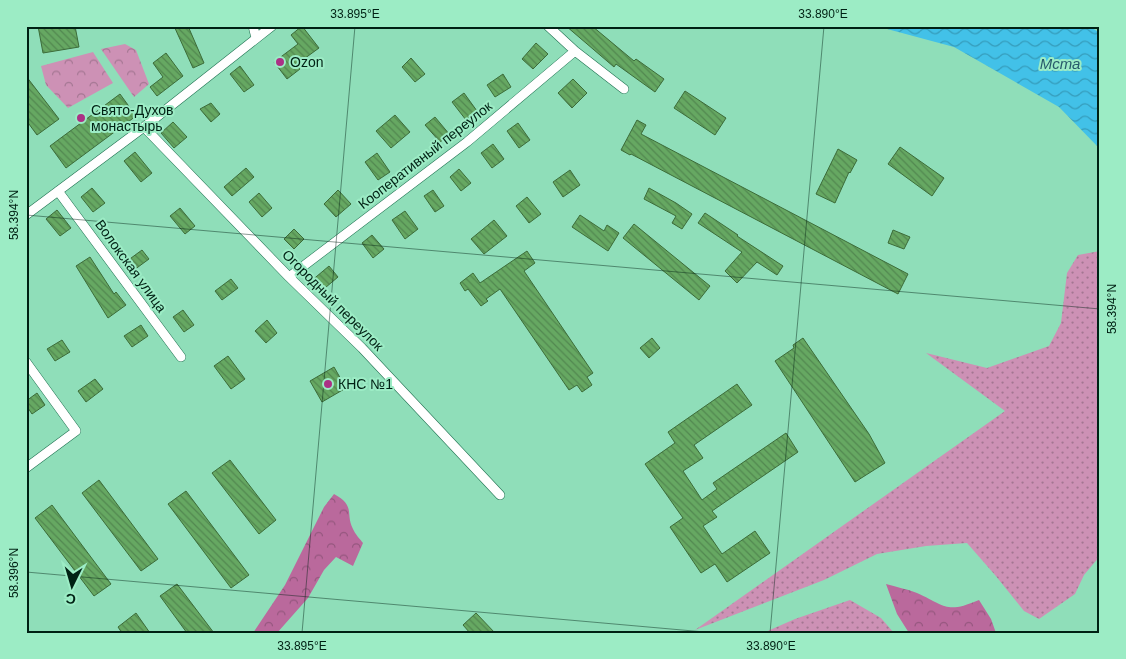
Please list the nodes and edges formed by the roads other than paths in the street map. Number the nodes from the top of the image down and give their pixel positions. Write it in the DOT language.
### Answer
graph roads {
  1 [pos="253,26"];
  2 [pos="272,26"];
  3 [pos="548,26"];
  4 [pos="256,38"];
  5 [pos="575,51"];
  6 [pos="624,89"];
  7 [pos="144,127"];
  8 [pos="58,191"];
  9 [pos="26,215"];
  10 [pos="289,277"];
  11 [pos="181,357"];
  12 [pos="26,362"];
  13 [pos="26,468"];
  14 [pos="500,495"];
  1 -- 4 [label="street"];
  2 -- 4 [label="street"];
  3 -- 5 [label="street"];
  4 -- 7 [label="street"];
  5 -- 6 [label="street"];
  5 -- 10 [label="street, Кооперативный переулок"];
  7 -- 8 [label="street"];
  7 -- 10 [label="street, Огородный переулок"];
  8 -- 9 [label="street"];
  8 -- 11 [label="street, Волокская улица"];
  10 -- 14 [label="street, Огородный переулок"];
  12 -- 13 [label="street"];
}
